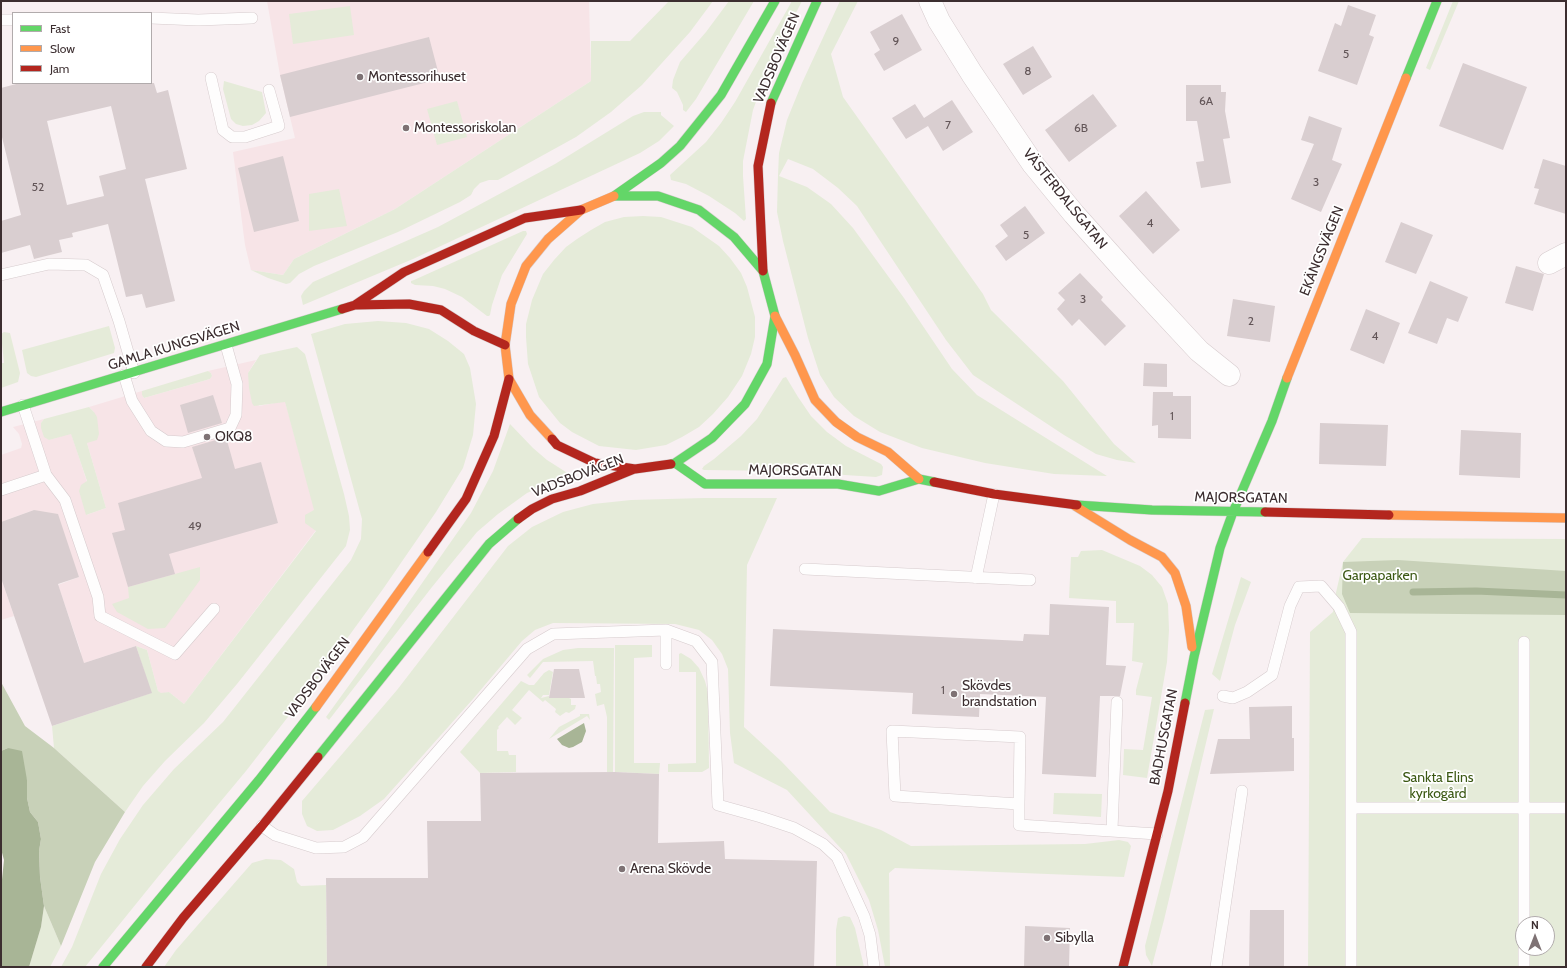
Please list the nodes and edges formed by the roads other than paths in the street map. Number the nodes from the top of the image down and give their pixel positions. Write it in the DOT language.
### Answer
graph roads {
  1 [pos="775,1"];
  2 [pos="818,1"];
  3 [pos="930,1"];
  4 [pos="1437,1"];
  5 [pos="152,18"];
  6 [pos="252,18"];
  7 [pos="1,20"];
  8 [pos="12,20"];
  9 [pos="211,78"];
  10 [pos="269,90"];
  11 [pos="614,196"];
  12 [pos="581,210"];
  13 [pos="763,271"];
  14 [pos="1,275"];
  15 [pos="354,305"];
  16 [pos="775,316"];
  17 [pos="226,345"];
  18 [pos="505,345"];
  19 [pos="129,374"];
  20 [pos="1229,375"];
  21 [pos="509,379"];
  22 [pos="23,405"];
  23 [pos="1,412"];
  24 [pos="675,463"];
  25 [pos="635,469"];
  26 [pos="46,476"];
  27 [pos="919,479"];
  28 [pos="1,490"];
  29 [pos="994,494"];
  30 [pos="1072,505"];
  31 [pos="1233,512"];
  32 [pos="1566,518"];
  33 [pos="805,569"];
  34 [pos="976,578"];
  35 [pos="1030,580"];
  36 [pos="214,609"];
  37 [pos="666,630"];
  38 [pos="1524,642"];
  39 [pos="1194,657"];
  40 [pos="666,664"];
  41 [pos="1223,696"];
  42 [pos="1117,702"];
  43 [pos="1242,791"];
  44 [pos="1019,804"];
  45 [pos="1351,808"];
  46 [pos="1524,808"];
  47 [pos="1566,808"];
  48 [pos="262,826"];
  49 [pos="1112,830"];
  50 [pos="1157,834"];
  51 [pos="1524,916"];
  52 [pos="1524,956"];
  53 [pos="103,967"];
  54 [pos="146,967"];
  55 [pos="874,967"];
  56 [pos="1122,967"];
  57 [pos="1216,967"];
  58 [pos="1351,967"];
  59 [pos="1524,967"];
  1 -- 11 [label="main road, VADSBOVÄGEN"];
  2 -- 13 [label="main road, VADSBOVÄGEN"];
  3 -- 20 [label="street, VÄSTERDALSGATAN"];
  4 -- 31 [label="main road, EKÄNGSVÄGEN"];
  5 -- 6 [label="lane"];
  7 -- 8 [label="lane"];
  9 -- 10 [label="lane"];
  11 -- 12 [label="main road"];
  11 -- 13 [label="main road"];
  12 -- 15 [label="main road, GAMLA KUNGSVÄGEN"];
  12 -- 18 [label="main road"];
  13 -- 16 [label="main road"];
  14 -- 19 [label="lane"];
  15 -- 17 [label="main road, GAMLA KUNGSVÄGEN"];
  15 -- 18 [label="main road, GAMLA KUNGSVÄGEN"];
  16 -- 24 [label="main road"];
  16 -- 27 [label="main road, MAJORSGATAN"];
  17 -- 19 [label="main road, GAMLA KUNGSVÄGEN"];
  17 -- 19 [label="lane"];
  18 -- 21 [label="main road"];
  19 -- 22 [label="main road, GAMLA KUNGSVÄGEN"];
  21 -- 25 [label="main road"];
  21 -- 53 [label="main road, VADSBOVÄGEN"];
  22 -- 23 [label="main road, GAMLA KUNGSVÄGEN"];
  22 -- 26 [label="lane"];
  24 -- 25 [label="main road"];
  24 -- 27 [label="main road, MAJORSGATAN"];
  25 -- 48 [label="main road, VADSBOVÄGEN"];
  26 -- 28 [label="lane"];
  26 -- 36 [label="lane"];
  27 -- 29 [label="main road, MAJORSGATAN"];
  29 -- 30 [label="main road, MAJORSGATAN"];
  29 -- 34 [label="lane"];
  30 -- 31 [label="main road, MAJORSGATAN"];
  30 -- 39 [label="main road"];
  31 -- 32 [label="main road, MAJORSGATAN"];
  31 -- 39 [label="main road, BADHUSGATAN"];
  33 -- 34 [label="lane"];
  34 -- 35 [label="lane"];
  37 -- 40 [label="lane"];
  37 -- 48 [label="lane"];
  37 -- 55 [label="lane"];
  38 -- 46 [label="lane"];
  39 -- 50 [label="main road, BADHUSGATAN"];
  41 -- 45 [label="lane"];
  42 -- 49 [label="lane"];
  43 -- 57 [label="lane"];
  44 -- 44 [label="lane"];
  44 -- 49 [label="lane"];
  45 -- 46 [label="lane"];
  45 -- 58 [label="lane"];
  46 -- 47 [label="lane"];
  46 -- 51 [label="lane"];
  48 -- 54 [label="main road, VADSBOVÄGEN"];
  49 -- 50 [label="lane"];
  50 -- 56 [label="main road, BADHUSGATAN"];
  52 -- 59 [label="lane"];
}
